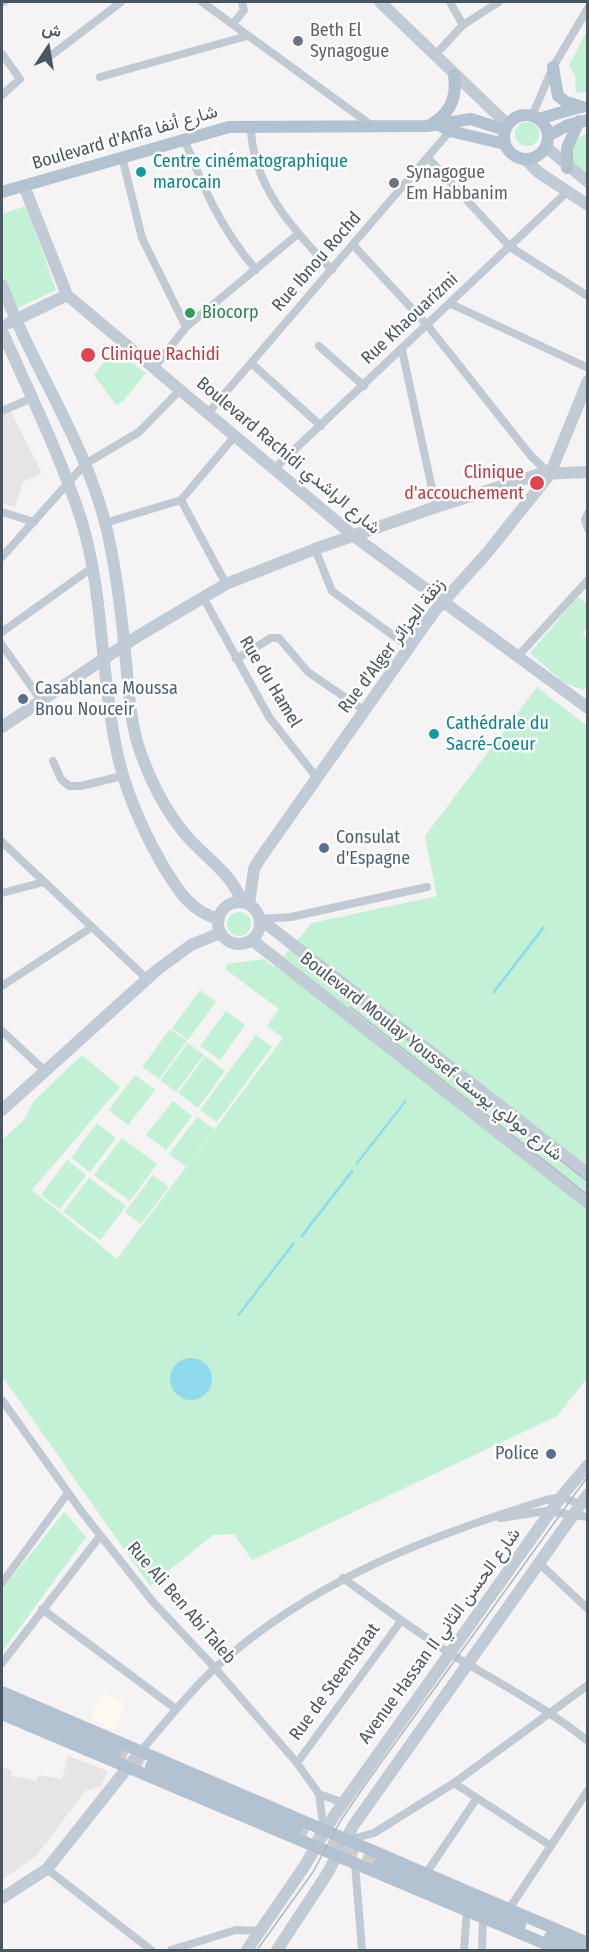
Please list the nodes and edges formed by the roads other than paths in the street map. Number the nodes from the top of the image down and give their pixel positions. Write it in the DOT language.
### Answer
graph roads {
  1 [pos="122,2"];
  2 [pos="202,2"];
  3 [pos="242,2"];
  4 [pos="380,2"];
  5 [pos="450,2"];
  6 [pos="499,2"];
  7 [pos="588,8"];
  8 [pos="233,24"];
  9 [pos="463,25"];
  10 [pos="247,36"];
  11 [pos="2,54"];
  12 [pos="435,55"];
  13 [pos="49,57"];
  14 [pos="553,67"];
  15 [pos="454,75"];
  16 [pos="100,77"];
  17 [pos="2,94"];
  18 [pos="585,107"];
  19 [pos="535,117"];
  20 [pos="583,120"];
  21 [pos="251,126"];
  22 [pos="374,127"];
  23 [pos="507,127"];
  24 [pos="439,128"];
  25 [pos="184,138"];
  26 [pos="547,142"];
  27 [pos="505,144"];
  28 [pos="122,157"];
  29 [pos="429,159"];
  30 [pos="525,159"];
  31 [pos="567,168"];
  32 [pos="588,182"];
  33 [pos="24,186"];
  34 [pos="2,192"];
  35 [pos="567,192"];
  36 [pos="588,205"];
  37 [pos="298,234"];
  38 [pos="353,245"];
  39 [pos="510,247"];
  40 [pos="256,270"];
  41 [pos="332,270"];
  42 [pos="2,285"];
  43 [pos="67,295"];
  44 [pos="588,296"];
  45 [pos="451,304"];
  46 [pos="15,320"];
  47 [pos="428,326"];
  48 [pos="186,327"];
  49 [pos="2,329"];
  50 [pos="319,346"];
  51 [pos="402,350"];
  52 [pos="251,363"];
  53 [pos="154,368"];
  54 [pos="588,368"];
  55 [pos="588,381"];
  56 [pos="364,386"];
  57 [pos="180,390"];
  58 [pos="32,398"];
  59 [pos="2,411"];
  60 [pos="208,413"];
  61 [pos="321,426"];
  62 [pos="235,436"];
  63 [pos="85,464"];
  64 [pos="274,469"];
  65 [pos="588,472"];
  66 [pos="550,474"];
  67 [pos="67,483"];
  68 [pos="182,500"];
  69 [pos="436,507"];
  70 [pos="2,512"];
  71 [pos="588,513"];
  72 [pos="34,522"];
  73 [pos="105,523"];
  74 [pos="588,528"];
  75 [pos="355,537"];
  76 [pos="315,549"];
  77 [pos="2,557"];
  78 [pos="93,567"];
  79 [pos="588,580"];
  80 [pos="226,584"];
  81 [pos="203,597"];
  82 [pos="444,601"];
  83 [pos="2,632"];
  84 [pos="2,645"];
  85 [pos="125,646"];
  86 [pos="409,647"];
  87 [pos="518,656"];
  88 [pos="105,657"];
  89 [pos="236,659"];
  90 [pos="41,700"];
  91 [pos="587,707"];
  92 [pos="365,711"];
  93 [pos="2,727"];
  94 [pos="53,761"];
  95 [pos="122,776"];
  96 [pos="317,778"];
  97 [pos="2,842"];
  98 [pos="44,882"];
  99 [pos="426,887"];
  100 [pos="2,893"];
  101 [pos="246,903"];
  102 [pos="218,919"];
  103 [pos="260,919"];
  104 [pos="92,927"];
  105 [pos="220,933"];
  106 [pos="252,940"];
  107 [pos="147,979"];
  108 [pos="2,986"];
  109 [pos="2,1031"];
  110 [pos="45,1071"];
  111 [pos="2,1110"];
  112 [pos="588,1174"];
  113 [pos="588,1203"];
  114 [pos="2,1400"];
  115 [pos="588,1465"];
  116 [pos="68,1493"];
  117 [pos="561,1497"];
  118 [pos="586,1503"];
  119 [pos="552,1511"];
  120 [pos="573,1515"];
  121 [pos="588,1517"];
  122 [pos="496,1518"];
  123 [pos="100,1536"];
  124 [pos="540,1564"];
  125 [pos="343,1578"];
  126 [pos="2,1582"];
  127 [pos="42,1609"];
  128 [pos="588,1609"];
  129 [pos="400,1621"];
  130 [pos="449,1653"];
  131 [pos="2,1663"];
  132 [pos="466,1663"];
  133 [pos="215,1668"];
  134 [pos="588,1684"];
  135 [pos="2,1692"];
  136 [pos="2,1703"];
  137 [pos="176,1709"];
  138 [pos="552,1713"];
  139 [pos="2,1714"];
  140 [pos="588,1741"];
  141 [pos="116,1751"];
  142 [pos="140,1752"];
  143 [pos="297,1763"];
  144 [pos="128,1766"];
  145 [pos="151,1766"];
  146 [pos="454,1783"];
  147 [pos="588,1790"];
  148 [pos="318,1794"];
  149 [pos="477,1798"];
  150 [pos="344,1803"];
  151 [pos="297,1828"];
  152 [pos="324,1831"];
  153 [pos="345,1840"];
  154 [pos="550,1846"];
  155 [pos="315,1847"];
  156 [pos="337,1856"];
  157 [pos="355,1864"];
  158 [pos="379,1864"];
  159 [pos="47,1869"];
  160 [pos="425,1875"];
  161 [pos="2,1898"];
  162 [pos="509,1910"];
  163 [pos="467,1911"];
  164 [pos="483,1918"];
  165 [pos="261,1931"];
  166 [pos="588,1943"];
  167 [pos="465,1948"];
  168 [pos="151,1950"];
  169 [pos="171,1950"];
  170 [pos="247,1950"];
  171 [pos="277,1950"];
  172 [pos="362,1950"];
  173 [pos="455,1950"];
  174 [pos="482,1950"];
  175 [pos="560,1950"];
  176 [pos="582,1950"];
  1 -- 13 [label="street"];
  2 -- 8 [label="street"];
  3 -- 8 [label="street"];
  4 -- 12 [label="main road"];
  5 -- 9 [label="street"];
  6 -- 9 [label="street"];
  7 -- 14 [label="street"];
  8 -- 10 [label="street"];
  9 -- 12 [label="street"];
  10 -- 16 [label="street"];
  10 -- 22 [label="street"];
  11 -- 17 [label="street"];
  12 -- 15 [label="main road"];
  14 -- 18 [label="main road"];
  14 -- 19 [label="street"];
  15 -- 23 [label="main road"];
  15 -- 24 [label="main road"];
  18 -- 19 [label="main road"];
  19 -- 23 [label="main road"];
  19 -- 26 [label="main road"];
  20 -- 26 [label="main road"];
  20 -- 31 [label="main road"];
  21 -- 22 [label="main road, Boulevard d'Anfa شارع أنفا"];
  21 -- 25 [label="main road, Boulevard d'Anfa شارع أنفا"];
  21 -- 37 [label="street"];
  22 -- 24 [label="main road, Boulevard d'Anfa شارع أنفا"];
  23 -- 24 [label="main road, Boulevard d'Anfa شارع أنفا"];
  23 -- 27 [label="main road"];
  24 -- 27 [label="main road, Boulevard d'Anfa شارع أنفا"];
  24 -- 29 [label="street, Rue Ibnou Rochd"];
  25 -- 28 [label="main road, Boulevard d'Anfa شارع أنفا"];
  25 -- 40 [label="street"];
  26 -- 30 [label="main road"];
  26 -- 31 [label="main road"];
  27 -- 30 [label="main road"];
  28 -- 33 [label="main road, Boulevard d'Anfa شارع أنفا"];
  28 -- 48 [label="street"];
  29 -- 38 [label="street, Rue Ibnou Rochd"];
  29 -- 39 [label="street"];
  30 -- 35 [label="main road"];
  31 -- 32 [label="main road"];
  33 -- 34 [label="main road, Boulevard d'Anfa شارع أنفا"];
  33 -- 43 [label="main road, Boulevard Rachidi شارع الراشدي"];
  35 -- 36 [label="main road"];
  35 -- 39 [label="street, Rue Khaouarizmi"];
  37 -- 40 [label="street"];
  37 -- 41 [label="street"];
  38 -- 41 [label="street, Rue Ibnou Rochd"];
  38 -- 47 [label="street"];
  39 -- 44 [label="street"];
  39 -- 45 [label="street, Rue Khaouarizmi"];
  40 -- 48 [label="street"];
  41 -- 52 [label="street, Rue Ibnou Rochd"];
  42 -- 46 [label="main road"];
  43 -- 46 [label="main road"];
  43 -- 53 [label="main road, Boulevard Rachidi شارع الراشدي"];
  45 -- 47 [label="street, Rue Khaouarizmi"];
  45 -- 54 [label="street"];
  46 -- 49 [label="main road"];
  46 -- 63 [label="main road"];
  47 -- 51 [label="street, Rue Khaouarizmi"];
  47 -- 66 [label="street"];
  48 -- 53 [label="street"];
  49 -- 58 [label="main road"];
  50 -- 56 [label="street"];
  51 -- 56 [label="street, Rue Khaouarizmi"];
  51 -- 69 [label="street"];
  52 -- 60 [label="street, Rue Ibnou Rochd"];
  52 -- 61 [label="street"];
  53 -- 57 [label="main road, Boulevard Rachidi شارع الراشدي"];
  55 -- 66 [label="main road, Rue d'Alger زنقة الجزائر"];
  56 -- 61 [label="street, Rue Khaouarizmi"];
  57 -- 60 [label="main road, Boulevard Rachidi شارع الراشدي"];
  57 -- 63 [label="street"];
  58 -- 59 [label="street"];
  58 -- 67 [label="main road"];
  60 -- 62 [label="main road, Boulevard Rachidi شارع الراشدي"];
  61 -- 64 [label="street, Rue Khaouarizmi"];
  62 -- 64 [label="main road, Boulevard Rachidi شارع الراشدي"];
  62 -- 68 [label="street"];
  63 -- 67 [label="street"];
  63 -- 73 [label="main road"];
  64 -- 75 [label="main road, Boulevard Rachidi شارع الراشدي"];
  65 -- 66 [label="main road"];
  66 -- 69 [label="main road"];
  66 -- 82 [label="main road, Rue d'Alger زنقة الجزائر"];
  67 -- 72 [label="street"];
  67 -- 78 [label="main road"];
  68 -- 73 [label="street"];
  68 -- 80 [label="street"];
  69 -- 75 [label="main road"];
  70 -- 72 [label="street"];
  71 -- 74 [label="street"];
  72 -- 77 [label="street"];
  73 -- 85 [label="main road"];
  75 -- 76 [label="main road"];
  75 -- 82 [label="main road, Boulevard Rachidi شارع الراشدي"];
  76 -- 80 [label="main road"];
  76 -- 86 [label="street"];
  78 -- 83 [label="street"];
  78 -- 88 [label="main road"];
  79 -- 87 [label="street"];
  80 -- 81 [label="main road"];
  81 -- 85 [label="main road"];
  81 -- 89 [label="street, Rue du Hamel"];
  82 -- 86 [label="main road, Rue d'Alger زنقة الجزائر"];
  82 -- 87 [label="main road, Boulevard Rachidi شارع الراشدي"];
  84 -- 90 [label="street"];
  85 -- 88 [label="main road"];
  85 -- 101 [label="main road"];
  86 -- 92 [label="main road, Rue d'Alger زنقة الجزائر"];
  87 -- 91 [label="main road, Boulevard Rachidi شارع الراشدي"];
  88 -- 90 [label="main road"];
  88 -- 95 [label="main road"];
  89 -- 92 [label="street"];
  89 -- 96 [label="street, Rue du Hamel"];
  90 -- 93 [label="main road"];
  92 -- 96 [label="main road, Rue d'Alger زنقة الجزائر"];
  94 -- 95 [label="street"];
  95 -- 102 [label="main road"];
  96 -- 101 [label="main road, Rue d'Alger زنقة الجزائر"];
  97 -- 98 [label="street"];
  98 -- 100 [label="street"];
  98 -- 104 [label="street"];
  99 -- 103 [label="street"];
  101 -- 102 [label="main road"];
  101 -- 103 [label="main road"];
  102 -- 105 [label="main road"];
  103 -- 106 [label="main road"];
  103 -- 112 [label="main road, Boulevard Moulay Youssef شارع مولاي يوسف"];
  104 -- 107 [label="street"];
  104 -- 108 [label="street"];
  105 -- 106 [label="main road"];
  105 -- 107 [label="main road"];
  106 -- 113 [label="main road, Boulevard Moulay Youssef شارع مولاي يوسف"];
  107 -- 110 [label="main road"];
  109 -- 110 [label="street"];
  110 -- 111 [label="main road"];
  114 -- 116 [label="street, Rue Ali Ben Abi Taleb"];
  115 -- 117 [label="main road, Avenue Hassan II شارع الحسن الثاني"];
  116 -- 123 [label="street, Rue Ali Ben Abi Taleb"];
  116 -- 126 [label="street"];
  117 -- 118 [label="street"];
  117 -- 119 [label="main road, Avenue Hassan II شارع الحسن الثاني"];
  117 -- 122 [label="street"];
  118 -- 120 [label="main road, Avenue Hassan II شارع الحسن الثاني"];
  119 -- 120 [label="street"];
  119 -- 122 [label="street"];
  119 -- 130 [label="main road, Avenue Hassan II شارع الحسن الثاني"];
  120 -- 121 [label="street"];
  120 -- 124 [label="main road, Avenue Hassan II شارع الحسن الثاني"];
  122 -- 125 [label="street"];
  123 -- 127 [label="street"];
  123 -- 133 [label="street, Rue Ali Ben Abi Taleb"];
  124 -- 128 [label="street"];
  124 -- 132 [label="main road, Avenue Hassan II شارع الحسن الثاني"];
  125 -- 129 [label="street"];
  125 -- 133 [label="street"];
  127 -- 131 [label="street"];
  127 -- 137 [label="street"];
  129 -- 130 [label="street"];
  129 -- 143 [label="street, Rue de Steenstraat"];
  130 -- 132 [label="street"];
  130 -- 150 [label="main road, Avenue Hassan II شارع الحسن الثاني"];
  132 -- 138 [label="street"];
  132 -- 153 [label="main road, Avenue Hassan II شارع الحسن الثاني"];
  133 -- 137 [label="street"];
  133 -- 143 [label="street, Rue Ali Ben Abi Taleb"];
  134 -- 138 [label="street"];
  135 -- 142 [label="main road"];
  136 -- 141 [label="main road"];
  137 -- 142 [label="street"];
  138 -- 140 [label="street"];
  138 -- 146 [label="street"];
  139 -- 144 [label="main road"];
  142 -- 144 [label="main road"];
  142 -- 152 [label="main road"];
  143 -- 148 [label="street, Rue Ali Ben Abi Taleb"];
  144 -- 155 [label="main road"];
  144 -- 159 [label="main road"];
  145 -- 151 [label="main road"];
  146 -- 149 [label="street"];
  146 -- 153 [label="street"];
  147 -- 154 [label="street"];
  148 -- 150 [label="street"];
  148 -- 152 [label="street, Rue Ali Ben Abi Taleb"];
  149 -- 154 [label="street"];
  149 -- 160 [label="street"];
  150 -- 152 [label="main road, Avenue Hassan II شارع الحسن الثاني"];
  152 -- 153 [label="main road"];
  152 -- 155 [label="main road, Avenue Hassan II شارع الحسن الثاني"];
  153 -- 156 [label="main road, Avenue Hassan II شارع الحسن الثاني"];
  153 -- 160 [label="main road"];
  154 -- 162 [label="street"];
  155 -- 156 [label="main road"];
  155 -- 165 [label="main road, Avenue Hassan II شارع الحسن الثاني"];
  156 -- 157 [label="main road"];
  156 -- 171 [label="main road, Avenue Hassan II شارع الحسن الثاني"];
  157 -- 163 [label="main road"];
  157 -- 172 [label="street"];
  158 -- 176 [label="main road"];
  159 -- 161 [label="main road"];
  159 -- 168 [label="street"];
  160 -- 162 [label="main road"];
  162 -- 166 [label="main road"];
  163 -- 164 [label="main road"];
  163 -- 167 [label="street"];
  164 -- 174 [label="street"];
  164 -- 175 [label="main road"];
  165 -- 169 [label="street"];
  165 -- 170 [label="main road, Avenue Hassan II شارع الحسن الثاني"];
  167 -- 173 [label="street"];
}
